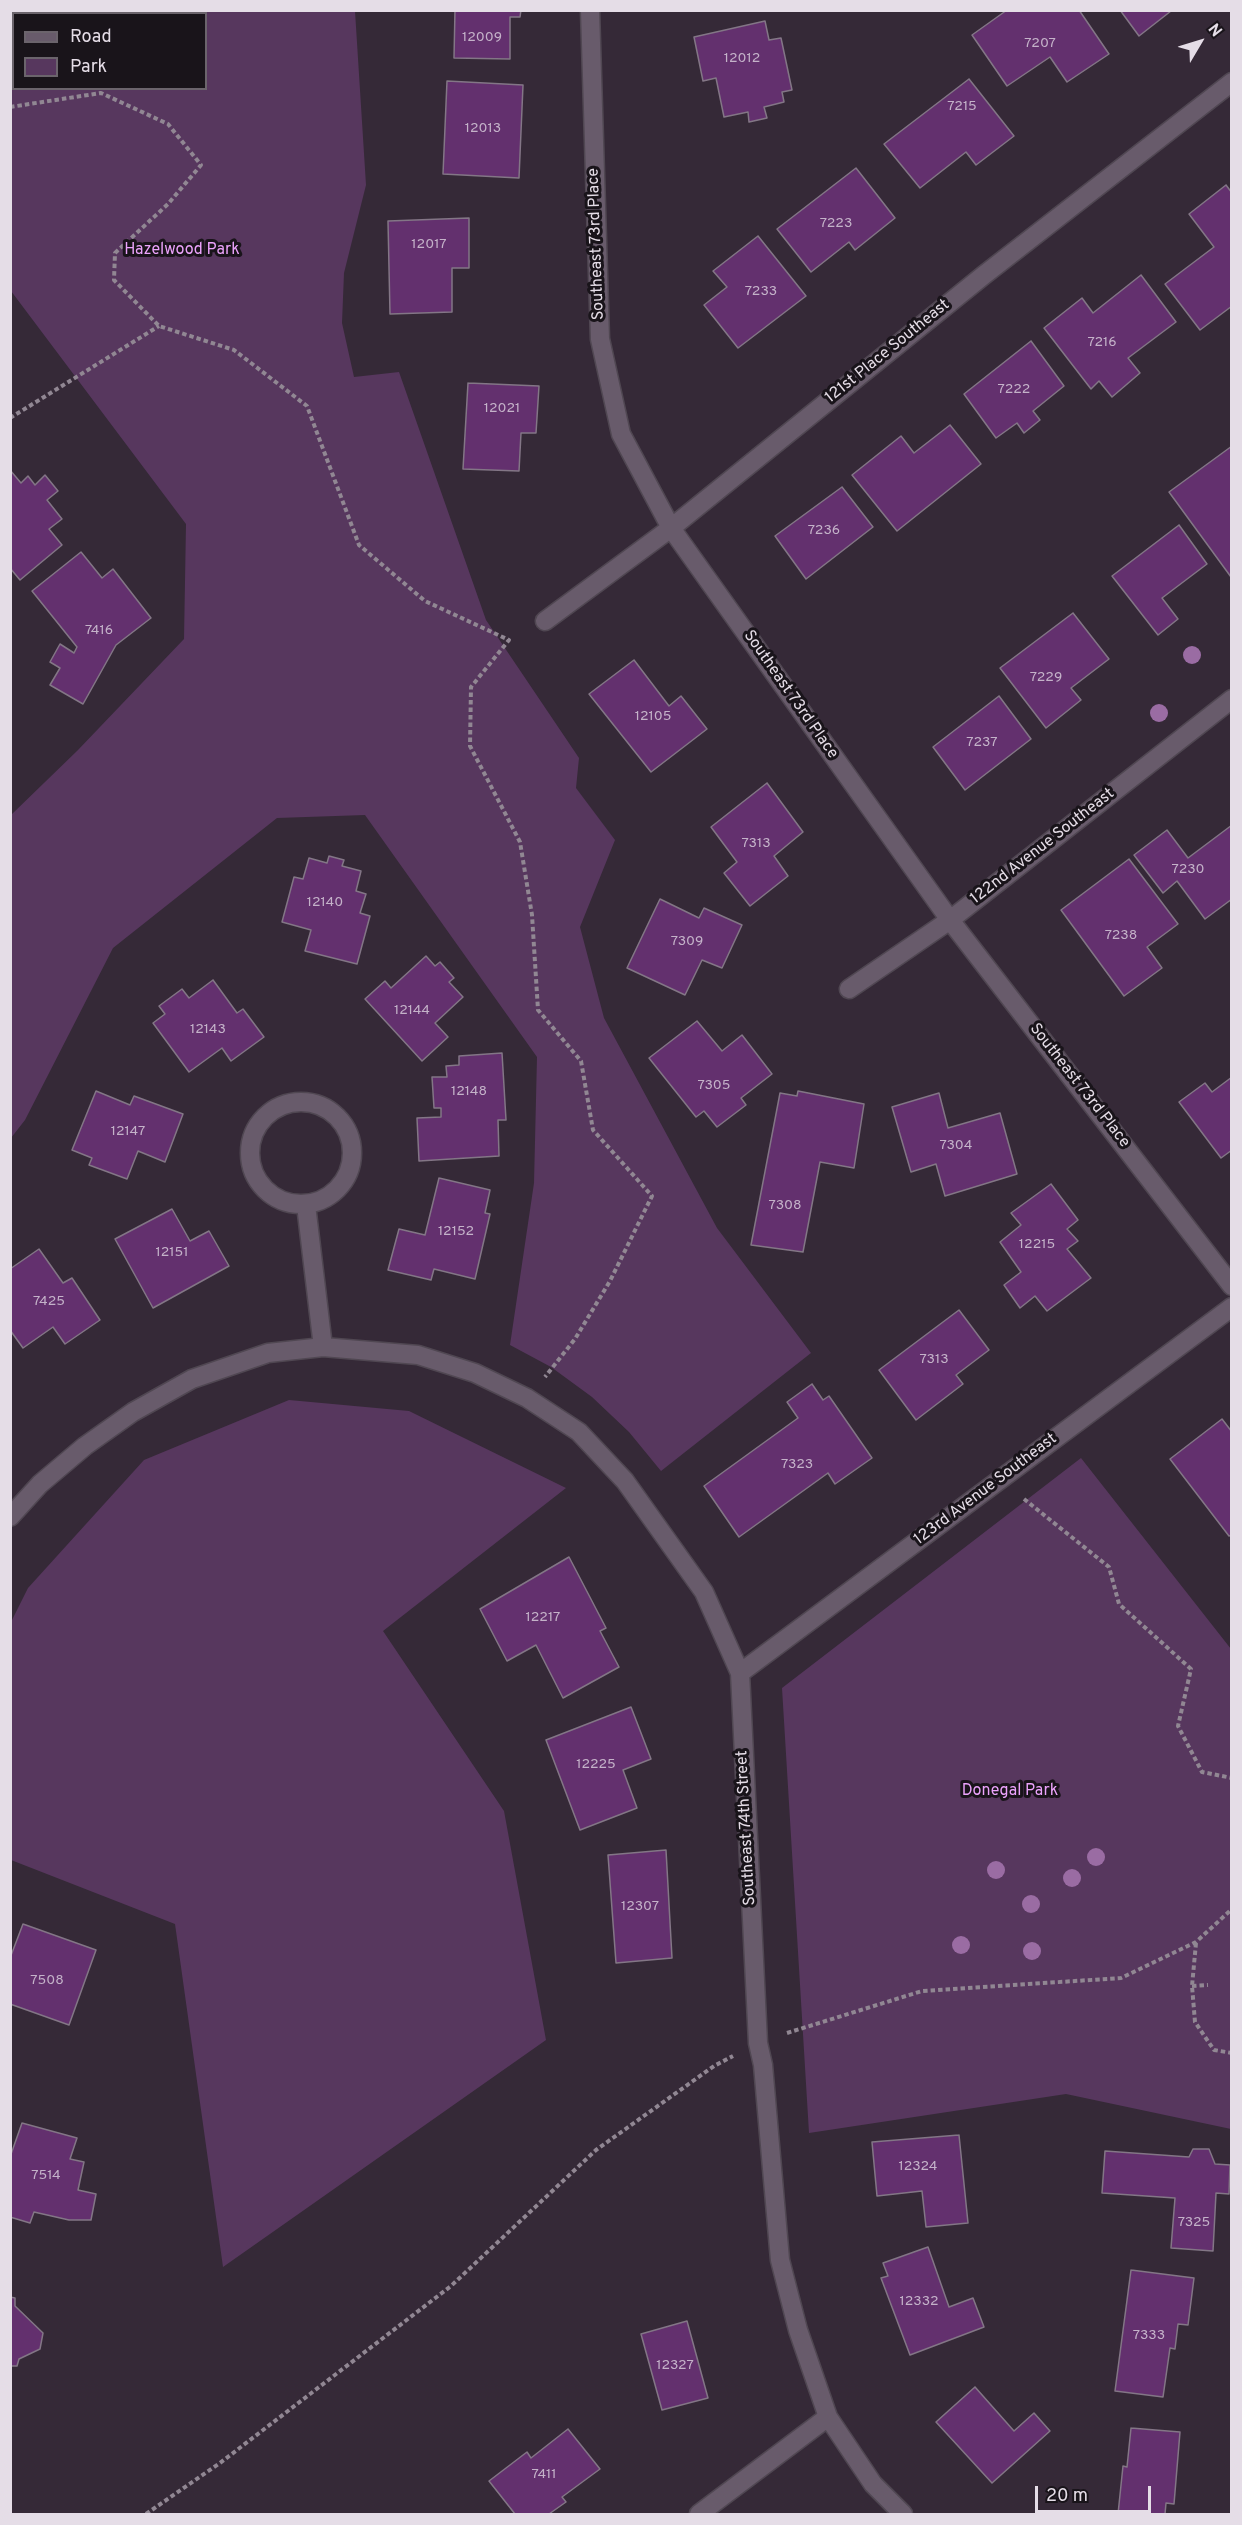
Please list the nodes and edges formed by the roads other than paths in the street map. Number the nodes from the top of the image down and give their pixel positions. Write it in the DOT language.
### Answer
graph roads {
  1 [pos="590,10"];
  2 [pos="1232,82"];
  3 [pos="671,528"];
  4 [pos="545,621"];
  5 [pos="1232,699"];
  6 [pos="951,920"];
  7 [pos="849,989"];
  8 [pos="306,1204"];
  9 [pos="1232,1286"];
  10 [pos="1232,1307"];
  11 [pos="323,1347"];
  12 [pos="10,1517"];
  13 [pos="740,1673"];
  14 [pos="828,2417"];
  15 [pos="699,2514"];
  16 [pos="903,2514"];
  1 -- 3 [label="street, Southeast 73rd Place"];
  2 -- 3 [label="street, 121st Place Southeast"];
  3 -- 4 [label="street, 121st Place Southeast"];
  3 -- 6 [label="street, Southeast 73rd Place"];
  5 -- 6 [label="street, 122nd Avenue Southeast"];
  6 -- 7 [label="street, 122nd Avenue Southeast"];
  6 -- 9 [label="street, Southeast 73rd Place"];
  8 -- 8 [label="street"];
  8 -- 11 [label="street"];
  10 -- 13 [label="street, 123rd Avenue Southeast"];
  11 -- 12 [label="street, Southeast 74th Street"];
  11 -- 13 [label="street, Southeast 74th Street"];
  13 -- 14 [label="street, Southeast 74th Street"];
  14 -- 15 [label="street"];
  14 -- 16 [label="street, Southeast 74th Street"];
}
